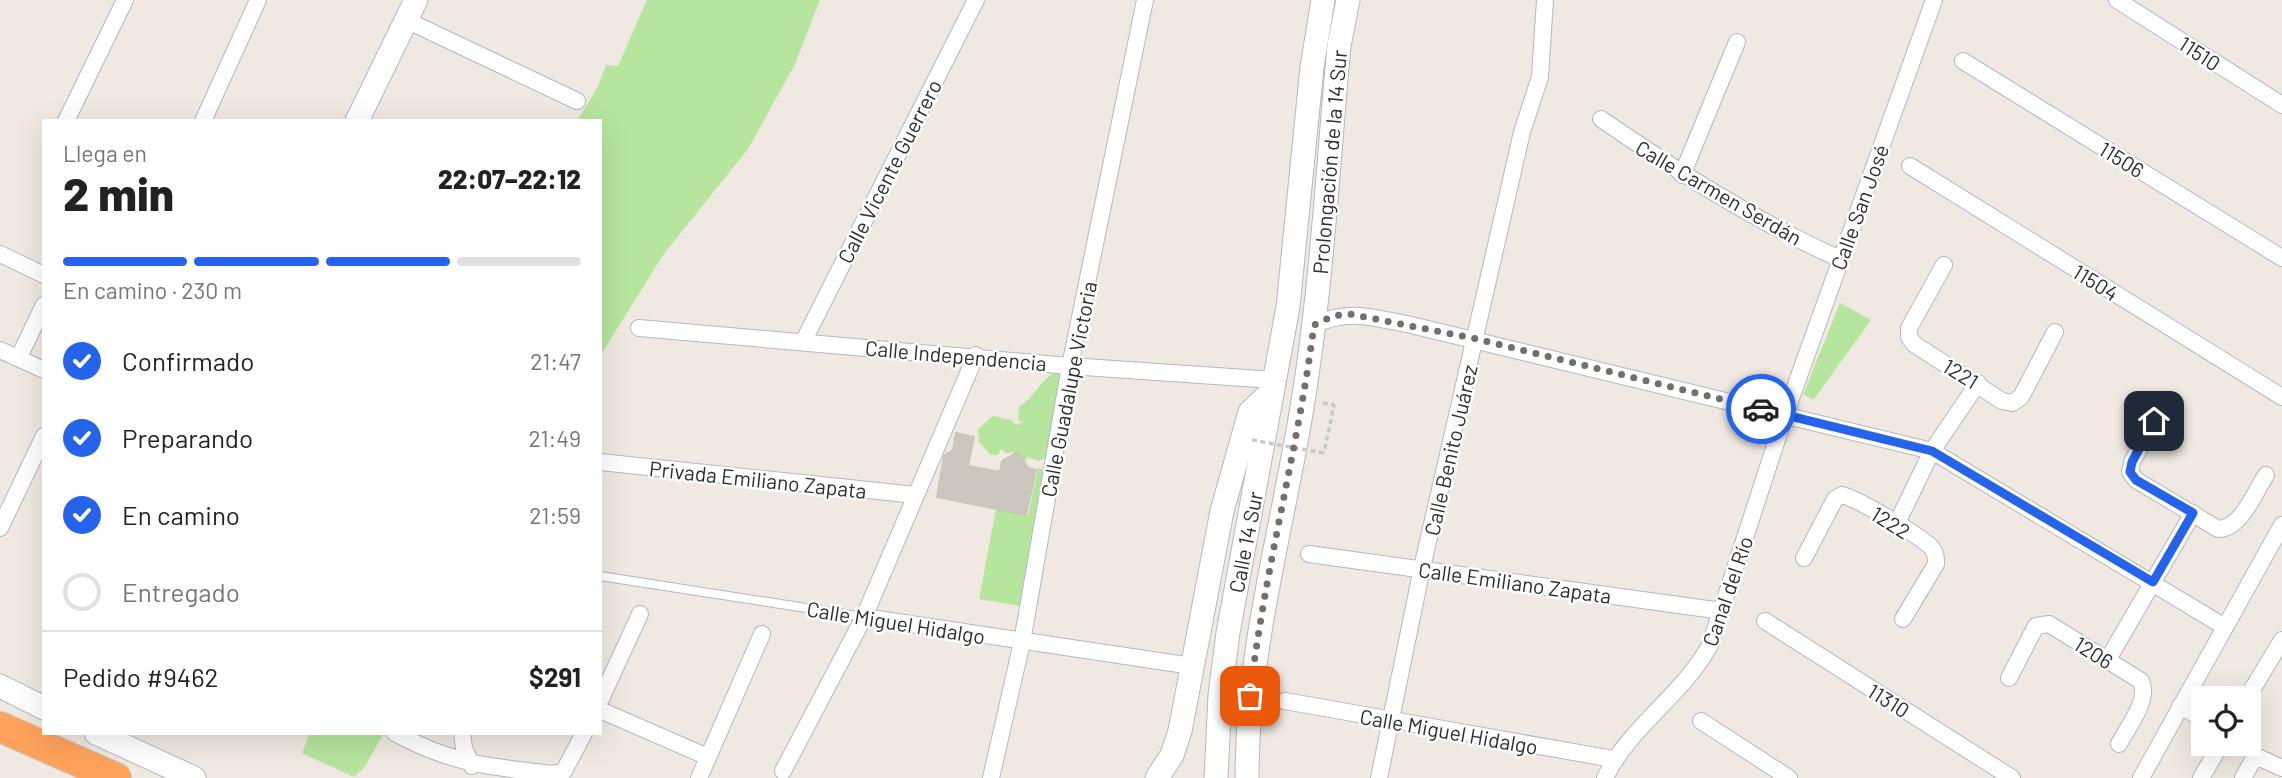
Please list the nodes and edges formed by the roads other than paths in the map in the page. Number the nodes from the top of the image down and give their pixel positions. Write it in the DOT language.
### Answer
graph roads {
  1 [pos="125,0"];
  2 [pos="258,0"];
  3 [pos="976,0"];
  4 [pos="1145,0"];
  5 [pos="1323,0"];
  6 [pos="1348,0"];
  7 [pos="1545,0"];
  8 [pos="1934,0"];
  9 [pos="2117,0"];
  10 [pos="411,10"];
  11 [pos="1737,41"];
  12 [pos="1963,61"];
  13 [pos="576,101"];
  14 [pos="2282,105"];
  15 [pos="67,119"];
  16 [pos="204,119"];
  17 [pos="359,119"];
  18 [pos="1601,119"];
  19 [pos="1910,166"];
  20 [pos="1682,175"];
  21 [pos="0,254"];
  22 [pos="2282,258"];
  23 [pos="1840,259"];
  24 [pos="1944,265"];
  25 [pos="42,274"];
  26 [pos="1288,307"];
  27 [pos="42,309"];
  28 [pos="1314,325"];
  29 [pos="639,328"];
  30 [pos="2056,332"];
  31 [pos="1477,339"];
  32 [pos="803,342"];
  33 [pos="0,350"];
  34 [pos="976,355"];
  35 [pos="19,357"];
  36 [pos="1070,366"];
  37 [pos="42,369"];
  38 [pos="1978,383"];
  39 [pos="1273,385"];
  40 [pos="2282,397"];
  41 [pos="2165,401"];
  42 [pos="1785,415"];
  43 [pos="42,440"];
  44 [pos="1932,451"];
  45 [pos="602,462"];
  46 [pos="2266,475"];
  47 [pos="916,495"];
  48 [pos="2193,513"];
  49 [pos="1896,524"];
  50 [pos="2282,525"];
  51 [pos="0,528"];
  52 [pos="1308,554"];
  53 [pos="1804,558"];
  54 [pos="1422,568"];
  55 [pos="602,576"];
  56 [pos="2153,582"];
  57 [pos="1722,611"];
  58 [pos="640,614"];
  59 [pos="864,617"];
  60 [pos="1903,619"];
  61 [pos="1765,621"];
  62 [pos="2225,627"];
  63 [pos="762,634"];
  64 [pos="2282,640"];
  65 [pos="1022,642"];
  66 [pos="2107,660"];
  67 [pos="1192,666"];
  68 [pos="2275,666"];
  69 [pos="2009,678"];
  70 [pos="2258,686"];
  71 [pos="10,691"];
  72 [pos="42,694"];
  73 [pos="602,697"];
  74 [pos="1285,701"];
  75 [pos="2180,706"];
  76 [pos="42,707"];
  77 [pos="602,711"];
  78 [pos="2191,712"];
  79 [pos="1390,721"];
  80 [pos="1701,721"];
  81 [pos="0,727"];
  82 [pos="399,735"];
  83 [pos="462,735"];
  84 [pos="583,735"];
  85 [pos="115,738"];
  86 [pos="2119,744"];
  87 [pos="2214,756"];
  88 [pos="708,758"];
  89 [pos="1613,760"];
  90 [pos="472,766"];
  91 [pos="2282,768"];
  92 [pos="783,771"];
  93 [pos="491,773"];
  94 [pos="511,774"];
  95 [pos="116,778"];
  96 [pos="194,778"];
  97 [pos="699,778"];
  98 [pos="991,778"];
  99 [pos="1157,778"];
  100 [pos="1216,778"];
  101 [pos="1247,778"];
  102 [pos="1378,778"];
  103 [pos="1605,778"];
  104 [pos="1789,778"];
  105 [pos="2012,778"];
  106 [pos="2141,778"];
  107 [pos="2201,778"];
  108 [pos="2243,778"];
  1 -- 15 [label="street"];
  2 -- 16 [label="street"];
  3 -- 32 [label="street, Calle Vicente Guerrero"];
  4 -- 36 [label="street, Calle Guadalupe Victoria"];
  5 -- 26 [label="main road, Prolongación de la 14 Sur"];
  6 -- 28 [label="main road, Prolongación de la 14 Sur"];
  7 -- 31 [label="street, Calle Benito Juárez"];
  8 -- 23 [label="street, Calle San José"];
  9 -- 14 [label="street, 11510"];
  10 -- 13 [label="street"];
  10 -- 17 [label="main road"];
  11 -- 20 [label="street"];
  12 -- 22 [label="street, 11506"];
  18 -- 20 [label="street, Calle Carmen Serdán"];
  19 -- 40 [label="street, 11504"];
  20 -- 23 [label="street, Calle Carmen Serdán"];
  21 -- 25 [label="street"];
  23 -- 42 [label="street, Calle San José"];
  24 -- 38 [label="street, 1221"];
  26 -- 39 [label="main road, Calle 14 Sur"];
  27 -- 35 [label="street"];
  28 -- 31 [label="street"];
  28 -- 101 [label="main road, Calle 14 Sur"];
  29 -- 32 [label="street, Calle Independencia"];
  30 -- 38 [label="street, 1221"];
  31 -- 42 [label="street"];
  31 -- 54 [label="street, Calle Benito Juárez"];
  32 -- 34 [label="street, Calle Independencia"];
  33 -- 35 [label="street"];
  34 -- 36 [label="street, Calle Independencia"];
  34 -- 47 [label="street"];
  35 -- 37 [label="street"];
  36 -- 39 [label="street, Calle Independencia"];
  36 -- 65 [label="street, Calle Guadalupe Victoria"];
  38 -- 44 [label="street"];
  39 -- 67 [label="main road"];
  39 -- 100 [label="main road, Calle 14 Sur"];
  41 -- 48 [label="street"];
  42 -- 44 [label="street"];
  42 -- 57 [label="street, Canal del Río"];
  43 -- 51 [label="street"];
  44 -- 49 [label="street"];
  44 -- 56 [label="street"];
  45 -- 47 [label="street, Privada Emiliano Zapata"];
  46 -- 48 [label="street"];
  47 -- 59 [label="street"];
  48 -- 56 [label="street"];
  49 -- 53 [label="street, 1222"];
  49 -- 60 [label="street, 1222"];
  50 -- 62 [label="street"];
  52 -- 54 [label="street, Calle Emiliano Zapata"];
  54 -- 57 [label="street, Calle Emiliano Zapata"];
  54 -- 79 [label="street, Calle Benito Juárez"];
  55 -- 59 [label="lane, Calle Miguel Hidalgo"];
  56 -- 62 [label="street"];
  56 -- 66 [label="street"];
  57 -- 89 [label="street, Canal del Río"];
  58 -- 73 [label="street"];
  59 -- 65 [label="street, Calle Miguel Hidalgo"];
  59 -- 92 [label="street"];
  61 -- 105 [label="street, 11310"];
  62 -- 75 [label="street"];
  63 -- 88 [label="street"];
  64 -- 68 [label="street"];
  65 -- 67 [label="street, Calle Miguel Hidalgo"];
  65 -- 98 [label="street, Calle Guadalupe Victoria"];
  66 -- 69 [label="street, 1206"];
  66 -- 86 [label="street, 1206"];
  67 -- 99 [label="main road"];
  68 -- 70 [label="street"];
  71 -- 72 [label="main road"];
  71 -- 76 [label="main road"];
  74 -- 79 [label="street, Calle Miguel Hidalgo"];
  75 -- 78 [label="street"];
  75 -- 106 [label="street"];
  77 -- 88 [label="street"];
  79 -- 89 [label="street, Calle Miguel Hidalgo"];
  79 -- 102 [label="street, Calle Benito Juárez"];
  80 -- 104 [label="street"];
  81 -- 95 [label="highway"];
  82 -- 90 [label="street"];
  83 -- 90 [label="street"];
  84 -- 94 [label="street"];
  85 -- 96 [label="main road"];
  87 -- 107 [label="street"];
  88 -- 97 [label="street"];
  89 -- 103 [label="street, Canal del Río"];
  90 -- 93 [label="street"];
  91 -- 108 [label="street"];
  93 -- 94 [label="street"];
}
